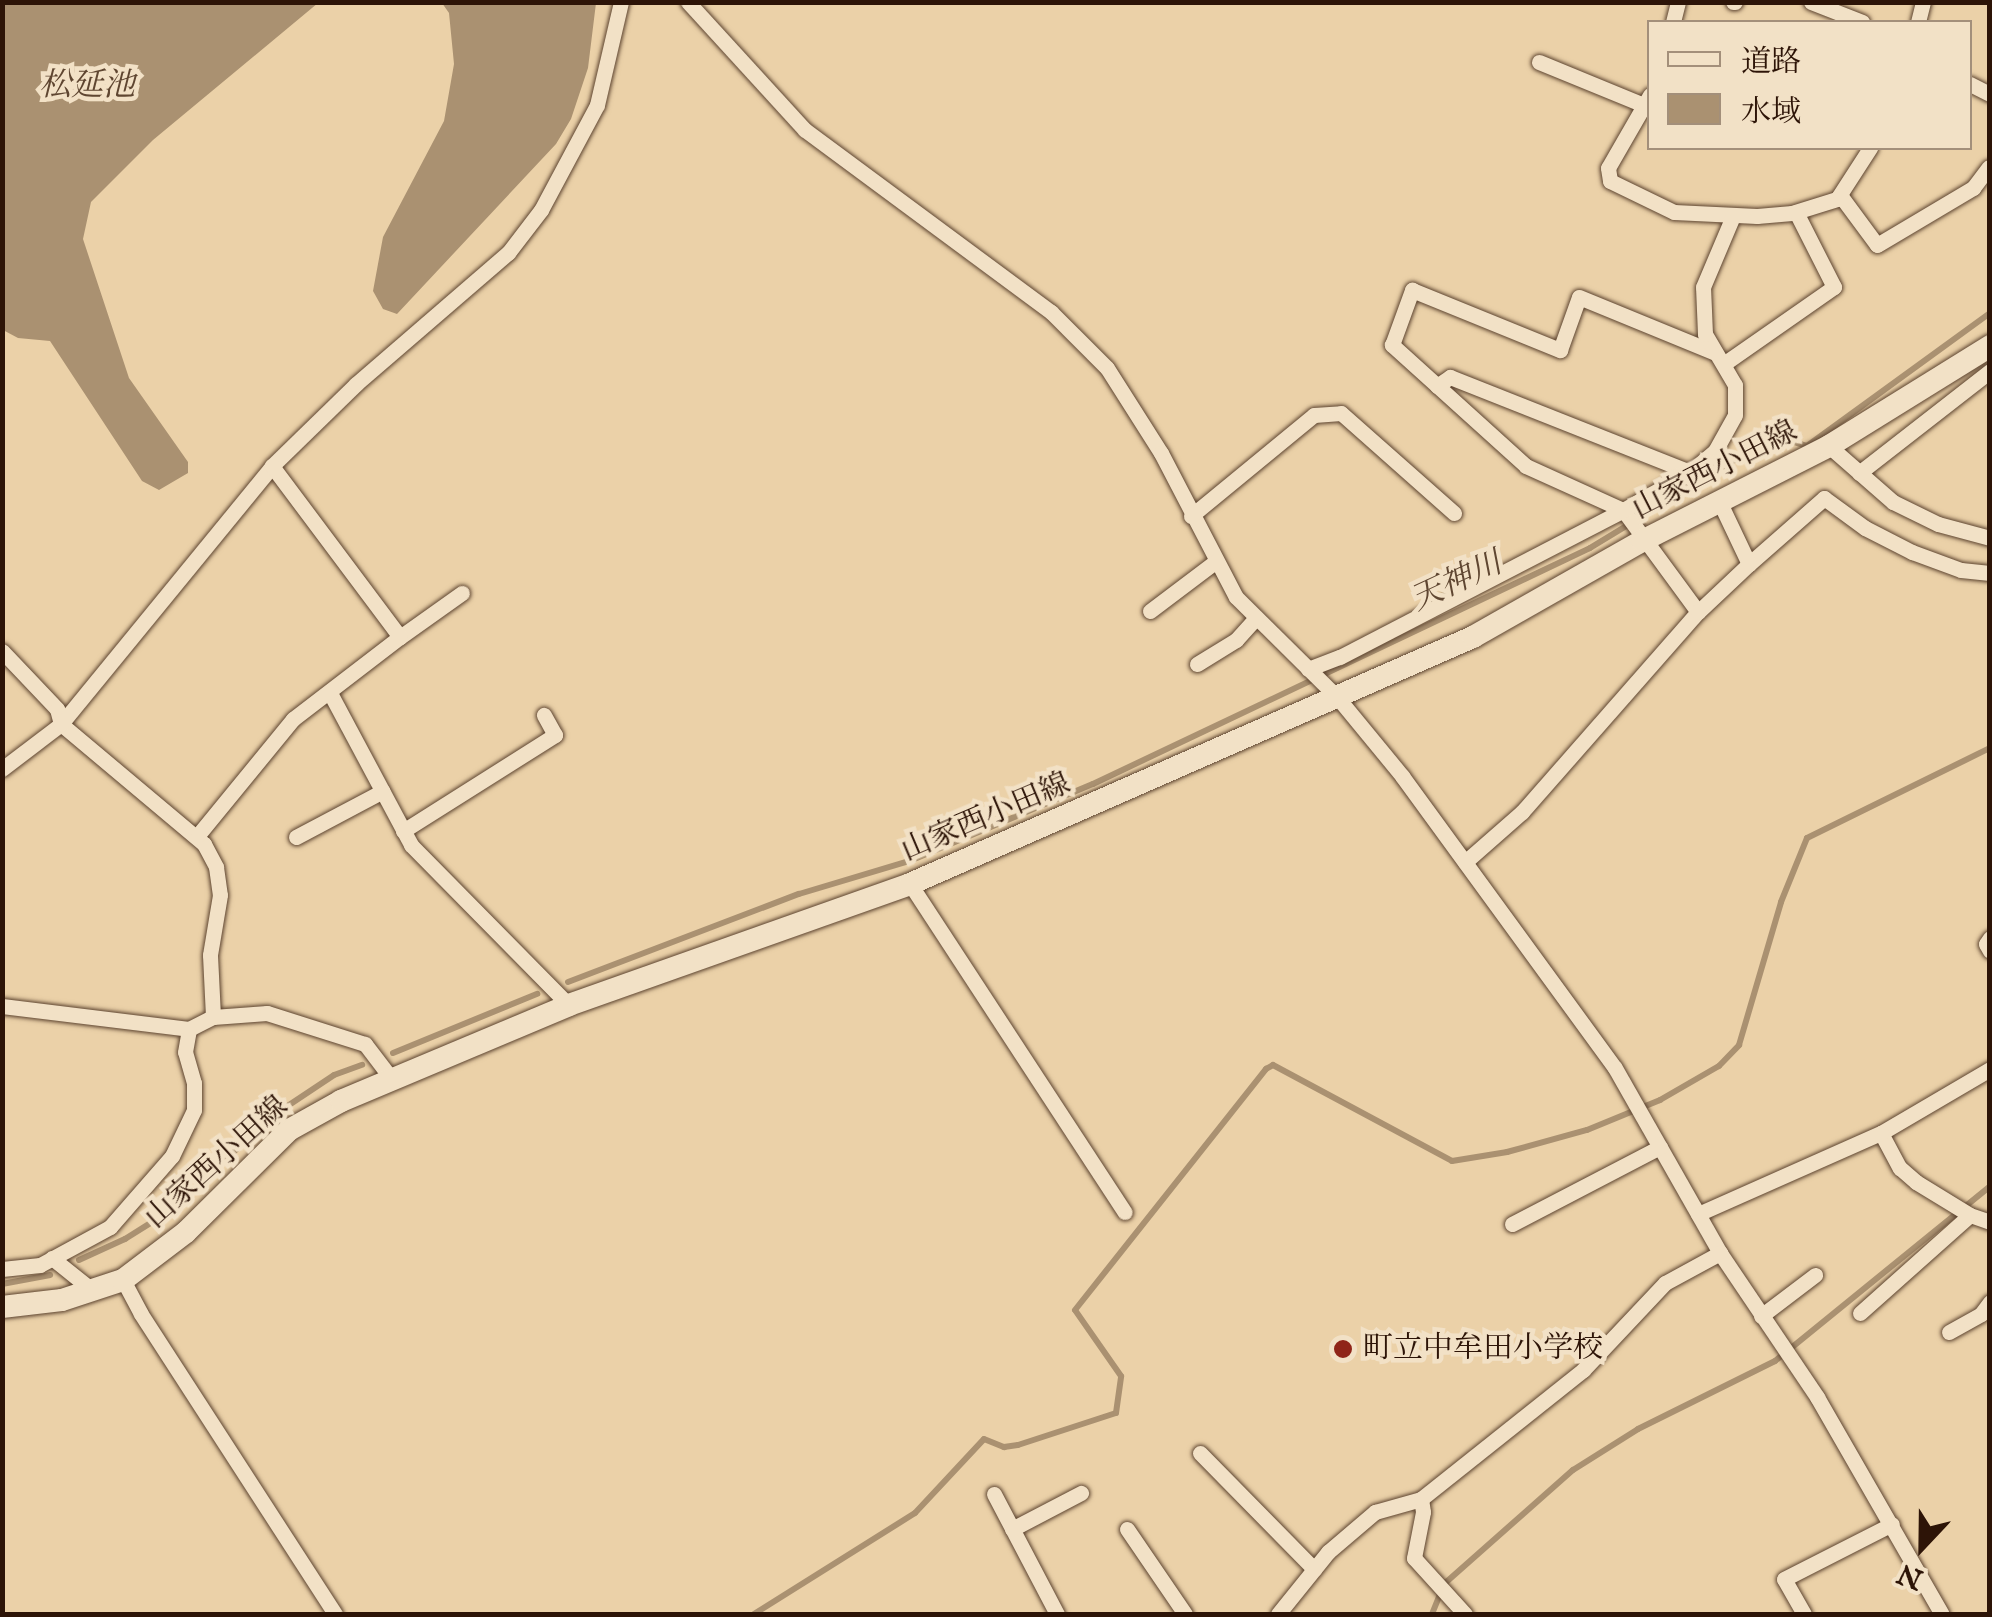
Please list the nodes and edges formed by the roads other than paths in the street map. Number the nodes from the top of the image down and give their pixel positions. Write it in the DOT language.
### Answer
graph roads {
  1 [pos="621,2"];
  2 [pos="688,2"];
  3 [pos="1811,2"];
  4 [pos="1857,20"];
  5 [pos="1539,62"];
  6 [pos="1647,100"];
  7 [pos="1869,150"];
  8 [pos="1990,167"];
  9 [pos="1840,195"];
  10 [pos="1796,212"];
  11 [pos="1732,216"];
  12 [pos="1990,346"];
  13 [pos="1718,358"];
  14 [pos="1990,371"];
  15 [pos="1436,386"];
  16 [pos="1830,446"];
  17 [pos="272,466"];
  18 [pos="1690,472"];
  19 [pos="1859,473"];
  20 [pos="1720,503"];
  21 [pos="1623,510"];
  22 [pos="1454,513"];
  23 [pos="1192,516"];
  24 [pos="1990,538"];
  25 [pos="1642,541"];
  26 [pos="1216,562"];
  27 [pos="1749,564"];
  28 [pos="1990,573"];
  29 [pos="462,593"];
  30 [pos="1150,612"];
  31 [pos="1698,612"];
  32 [pos="1256,618"];
  33 [pos="400,636"];
  34 [pos="2,651"];
  35 [pos="1197,664"];
  36 [pos="1308,670"];
  37 [pos="330,693"];
  38 [pos="1338,698"];
  39 [pos="544,715"];
  40 [pos="61,724"];
  41 [pos="2,769"];
  42 [pos="382,791"];
  43 [pos="404,830"];
  44 [pos="198,835"];
  45 [pos="296,837"];
  46 [pos="1464,862"];
  47 [pos="910,884"];
  48 [pos="1990,938"];
  49 [pos="1990,951"];
  50 [pos="569,1005"];
  51 [pos="2,1006"];
  52 [pos="213,1016"];
  53 [pos="188,1029"];
  54 [pos="1990,1069"];
  55 [pos="391,1078"];
  56 [pos="1881,1132"];
  57 [pos="1660,1147"];
  58 [pos="1125,1212"];
  59 [pos="1698,1214"];
  60 [pos="1970,1216"];
  61 [pos="1990,1222"];
  62 [pos="1512,1224"];
  63 [pos="1720,1253"];
  64 [pos="52,1258"];
  65 [pos="2,1269"];
  66 [pos="1815,1275"];
  67 [pos="123,1280"];
  68 [pos="92,1290"];
  69 [pos="2,1307"];
  70 [pos="1860,1313"];
  71 [pos="1987,1314"];
  72 [pos="1761,1316"];
  73 [pos="1949,1332"];
  74 [pos="1200,1454"];
  75 [pos="1081,1493"];
  76 [pos="994,1494"];
  77 [pos="1421,1499"];
  78 [pos="1892,1524"];
  79 [pos="1012,1529"];
  80 [pos="1128,1529"];
  81 [pos="1314,1569"];
  82 [pos="335,1614"];
  83 [pos="1057,1614"];
  84 [pos="1185,1614"];
  85 [pos="1278,1614"];
  86 [pos="1466,1614"];
  87 [pos="1804,1614"];
  88 [pos="1942,1614"];
  1 -- 17 [label="street"];
  2 -- 23 [label="street"];
  3 -- 4 [label="street"];
  5 -- 6 [label="street"];
  6 -- 11 [label="street"];
  7 -- 9 [label="street"];
  8 -- 9 [label="street"];
  9 -- 10 [label="street"];
  10 -- 11 [label="street"];
  10 -- 13 [label="street"];
  11 -- 13 [label="street"];
  12 -- 16 [label="main road, 山家西小田線"];
  13 -- 15 [label="street"];
  13 -- 18 [label="street"];
  14 -- 19 [label="street"];
  15 -- 18 [label="street"];
  15 -- 21 [label="street"];
  16 -- 19 [label="street"];
  16 -- 20 [label="main road, 山家西小田線"];
  17 -- 33 [label="street"];
  17 -- 40 [label="street"];
  18 -- 21 [label="street"];
  19 -- 24 [label="street"];
  20 -- 25 [label="main road, 山家西小田線"];
  20 -- 27 [label="street"];
  21 -- 25 [label="street"];
  21 -- 36 [label="street"];
  22 -- 23 [label="street"];
  23 -- 26 [label="street"];
  25 -- 31 [label="street"];
  25 -- 38 [label="main road, 山家西小田線"];
  26 -- 30 [label="street"];
  26 -- 32 [label="street"];
  27 -- 28 [label="street"];
  27 -- 31 [label="street"];
  29 -- 33 [label="street"];
  31 -- 46 [label="street"];
  32 -- 35 [label="street"];
  32 -- 36 [label="street"];
  33 -- 37 [label="street"];
  34 -- 40 [label="street"];
  36 -- 38 [label="street"];
  37 -- 42 [label="street"];
  37 -- 44 [label="street"];
  38 -- 46 [label="street"];
  38 -- 47 [label="main road, 山家西小田線"];
  39 -- 43 [label="street"];
  40 -- 41 [label="street"];
  40 -- 44 [label="street"];
  42 -- 43 [label="street"];
  42 -- 45 [label="street"];
  43 -- 50 [label="street"];
  44 -- 52 [label="street"];
  46 -- 57 [label="street"];
  47 -- 50 [label="main road, 山家西小田線"];
  47 -- 58 [label="street"];
  48 -- 49 [label="street"];
  50 -- 55 [label="main road, 山家西小田線"];
  51 -- 53 [label="street"];
  52 -- 53 [label="street"];
  52 -- 55 [label="street"];
  53 -- 64 [label="street"];
  54 -- 56 [label="street"];
  55 -- 67 [label="main road, 山家西小田線"];
  56 -- 59 [label="street"];
  56 -- 60 [label="street"];
  57 -- 59 [label="street"];
  57 -- 62 [label="street"];
  59 -- 63 [label="street"];
  60 -- 61 [label="street"];
  60 -- 70 [label="street"];
  63 -- 72 [label="street"];
  63 -- 77 [label="street"];
  64 -- 65 [label="street"];
  64 -- 68 [label="street"];
  66 -- 72 [label="street"];
  67 -- 68 [label="main road, 山家西小田線"];
  67 -- 82 [label="street"];
  68 -- 69 [label="main road, 山家西小田線"];
  71 -- 73 [label="street"];
  72 -- 78 [label="street"];
  74 -- 81 [label="street"];
  75 -- 79 [label="street"];
  76 -- 79 [label="street"];
  77 -- 81 [label="street"];
  77 -- 86 [label="street"];
  78 -- 87 [label="street"];
  78 -- 88 [label="street"];
  79 -- 83 [label="street"];
  80 -- 84 [label="street"];
  81 -- 85 [label="street"];
}
